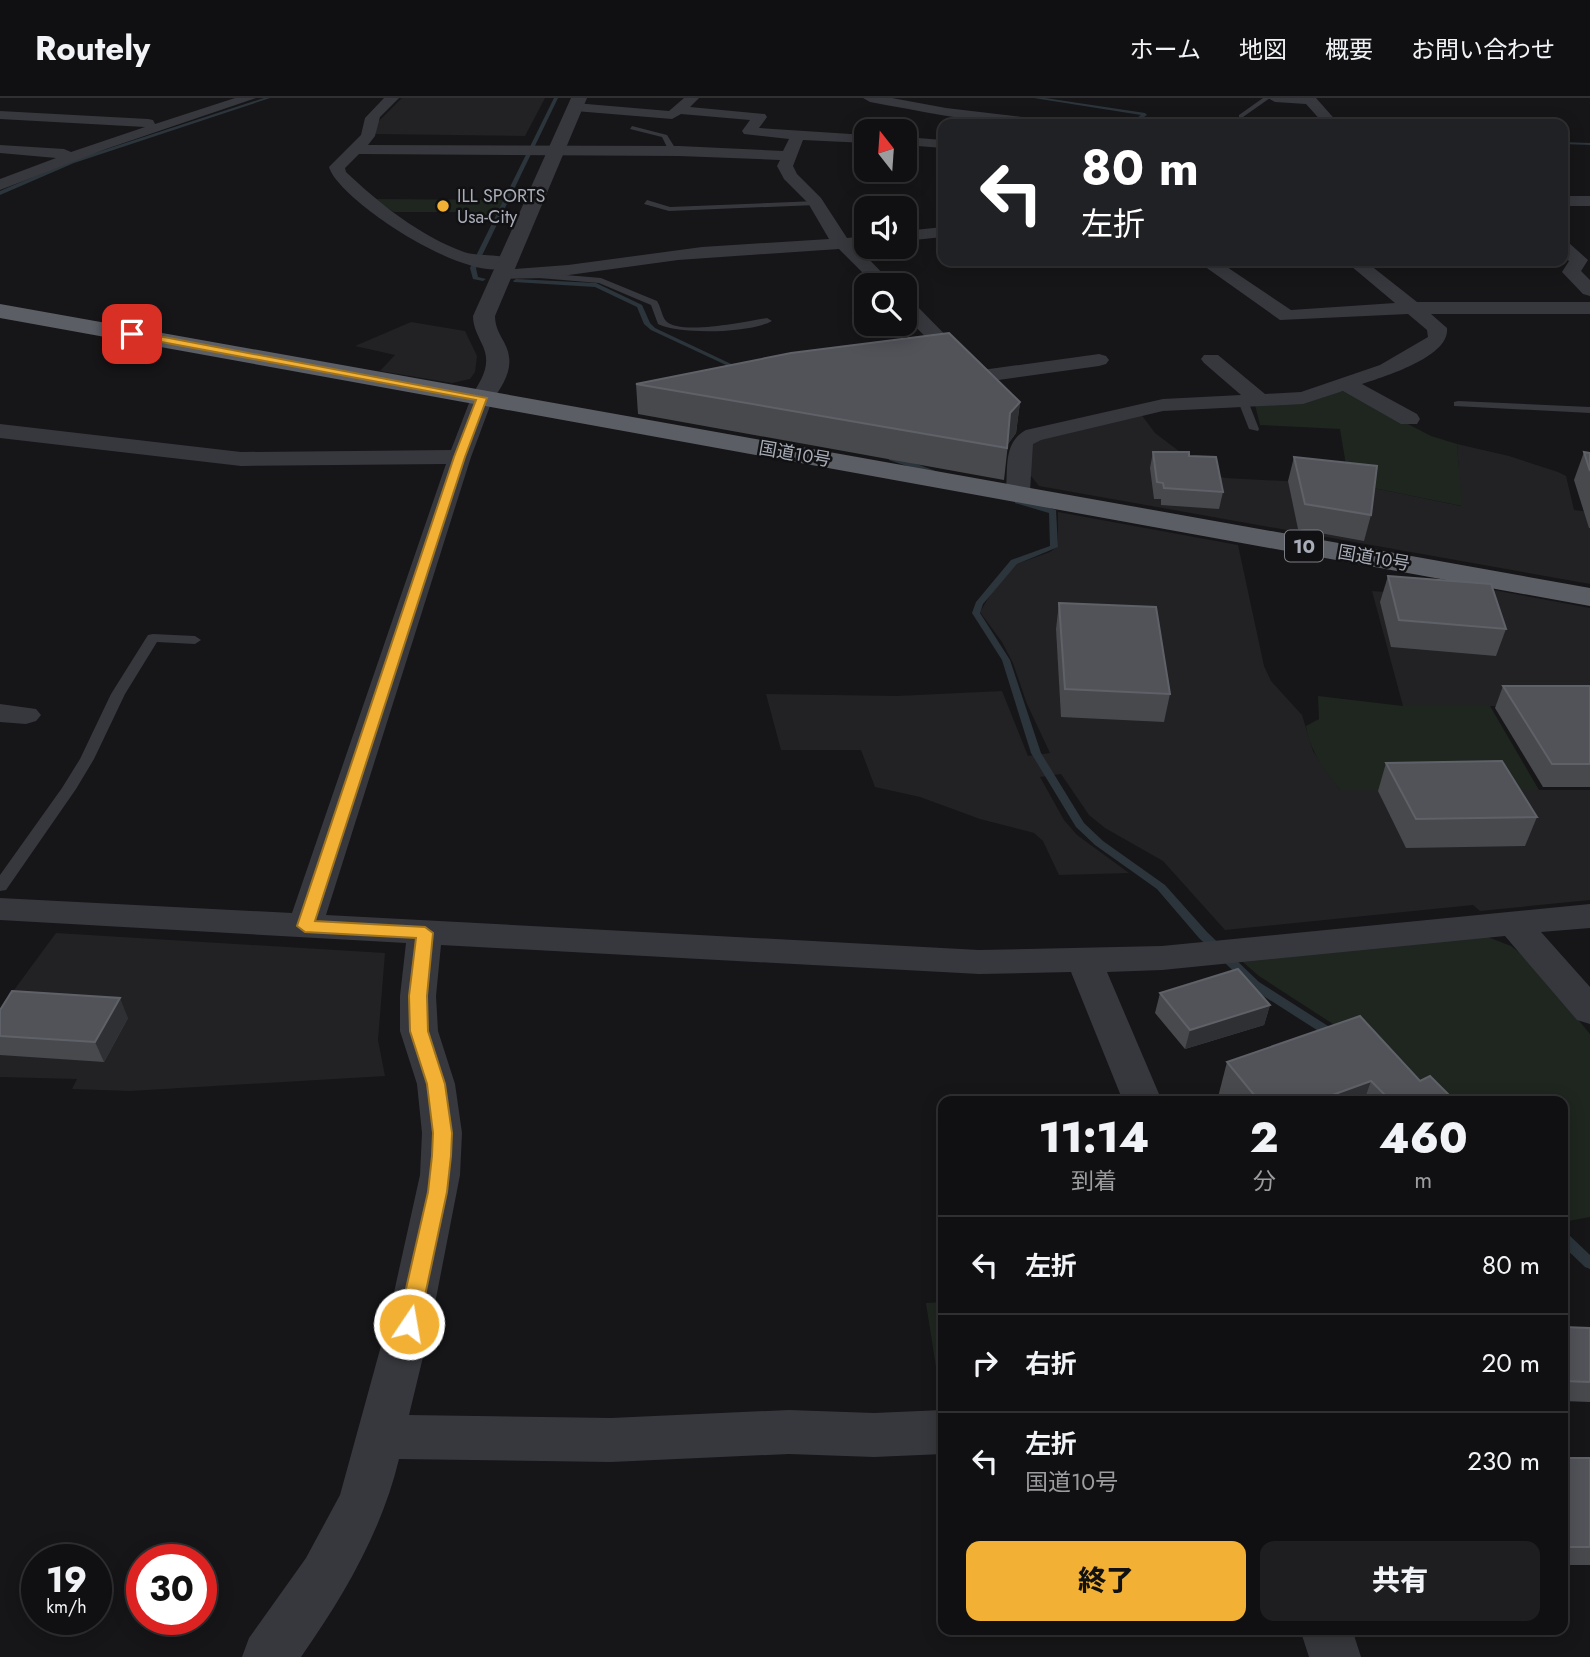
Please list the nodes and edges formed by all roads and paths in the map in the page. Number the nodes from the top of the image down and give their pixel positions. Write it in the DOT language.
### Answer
graph roads {
  1 [pos="249,98"];
  2 [pos="392,98"];
  3 [pos="692,98"];
  4 [pos="870,98"];
  5 [pos="1268,98"];
  6 [pos="1275,98"];
  7 [pos="1308,99"];
  8 [pos="578,102"];
  9 [pos="679,110"];
  10 [pos="0,115"];
  11 [pos="1241,116"];
  12 [pos="1005,119"];
  13 [pos="1327,119"];
  14 [pos="168,124"];
  15 [pos="632,128"];
  16 [pos="800,135"];
  17 [pos="854,138"];
  18 [pos="917,142"];
  19 [pos="938,144"];
  20 [pos="0,149"];
  21 [pos="356,149"];
  22 [pos="556,151"];
  23 [pos="673,151"];
  24 [pos="75,155"];
  25 [pos="788,156"];
  26 [pos="0,175"];
  27 [pos="20,176"];
  28 [pos="0,185"];
  29 [pos="1568,201"];
  30 [pos="1590,201"];
  31 [pos="647,202"];
  32 [pos="816,203"];
  33 [pos="938,233"];
  34 [pos="917,235"];
  35 [pos="854,242"];
  36 [pos="843,243"];
  37 [pos="1568,251"];
  38 [pos="1213,266"];
  39 [pos="1360,266"];
  40 [pos="504,269"];
  41 [pos="873,273"];
  42 [pos="530,275"];
  43 [pos="1590,290"];
  44 [pos="1413,308"];
  45 [pos="1590,308"];
  46 [pos="0,311"];
  47 [pos="917,317"];
  48 [pos="766,321"];
  49 [pos="1210,359"];
  50 [pos="1099,360"];
  51 [pos="977,377"];
  52 [pos="1346,384"];
  53 [pos="996,397"];
  54 [pos="482,398"];
  55 [pos="1252,401"];
  56 [pos="1458,404"];
  57 [pos="1590,410"];
  58 [pos="1015,416"];
  59 [pos="1409,419"];
  60 [pos="1254,429"];
  61 [pos="0,431"];
  62 [pos="1034,435"];
  63 [pos="460,457"];
  64 [pos="1019,494"];
  65 [pos="1590,597"];
  66 [pos="195,640"];
  67 [pos="0,886"];
  68 [pos="0,909"];
  69 [pos="1590,916"];
  70 [pos="1513,923"];
  71 [pos="305,926"];
  72 [pos="425,933"];
  73 [pos="1084,960"];
  74 [pos="1590,1011"];
  75 [pos="1141,1096"];
  76 [pos="938,1432"];
  77 [pos="381,1437"];
  78 [pos="1328,1635"];
  79 [pos="268,1657"];
  80 [pos="1335,1657"];
  1 -- 14 [label="street"];
  2 -- 21 [label="street"];
  3 -- 9 [label="street"];
  4 -- 12 [label="street"];
  5 -- 11 [label="lane"];
  6 -- 7 [label="street"];
  7 -- 13 [label="street"];
  8 -- 9 [label="street"];
  8 -- 22 [label="street"];
  9 -- 16 [label="street"];
  10 -- 14 [label="street"];
  14 -- 24 [label="street"];
  15 -- 23 [label="lane"];
  16 -- 17 [label="street"];
  16 -- 25 [label="street"];
  18 -- 19 [label="street"];
  20 -- 24 [label="street"];
  21 -- 22 [label="street"];
  21 -- 40 [label="street"];
  22 -- 23 [label="street"];
  22 -- 40 [label="street"];
  23 -- 25 [label="street"];
  24 -- 27 [label="street"];
  25 -- 32 [label="street"];
  26 -- 27 [label="street"];
  27 -- 28 [label="street"];
  29 -- 30 [label="street"];
  31 -- 32 [label="lane"];
  32 -- 36 [label="street"];
  33 -- 34 [label="street"];
  35 -- 36 [label="street"];
  36 -- 41 [label="street"];
  36 -- 42 [label="street"];
  37 -- 43 [label="street"];
  38 -- 44 [label="street"];
  39 -- 44 [label="street"];
  40 -- 42 [label="street"];
  40 -- 54 [label="street"];
  42 -- 48 [label="lane"];
  44 -- 45 [label="street"];
  44 -- 52 [label="street"];
  46 -- 54 [label="highway, 国道10号 / 10"];
  47 -- 51 [label="street"];
  49 -- 55 [label="street"];
  50 -- 51 [label="street"];
  51 -- 53 [label="street"];
  52 -- 55 [label="street"];
  52 -- 59 [label="street"];
  54 -- 63 [label="street"];
  54 -- 64 [label="highway, 国道10号 / 10"];
  55 -- 60 [label="lane"];
  55 -- 62 [label="street"];
  56 -- 57 [label="lane"];
  58 -- 62 [label="street"];
  61 -- 63 [label="street"];
  62 -- 64 [label="street"];
  63 -- 71 [label="street"];
  64 -- 65 [label="highway, 国道10号 / 10"];
  66 -- 67 [label="lane"];
  68 -- 71 [label="street"];
  69 -- 70 [label="street"];
  70 -- 73 [label="street"];
  70 -- 74 [label="street"];
  71 -- 72 [label="street"];
  72 -- 73 [label="street"];
  72 -- 77 [label="street"];
  73 -- 75 [label="street"];
  76 -- 77 [label="street"];
  77 -- 79 [label="street"];
  78 -- 80 [label="street"];
}
